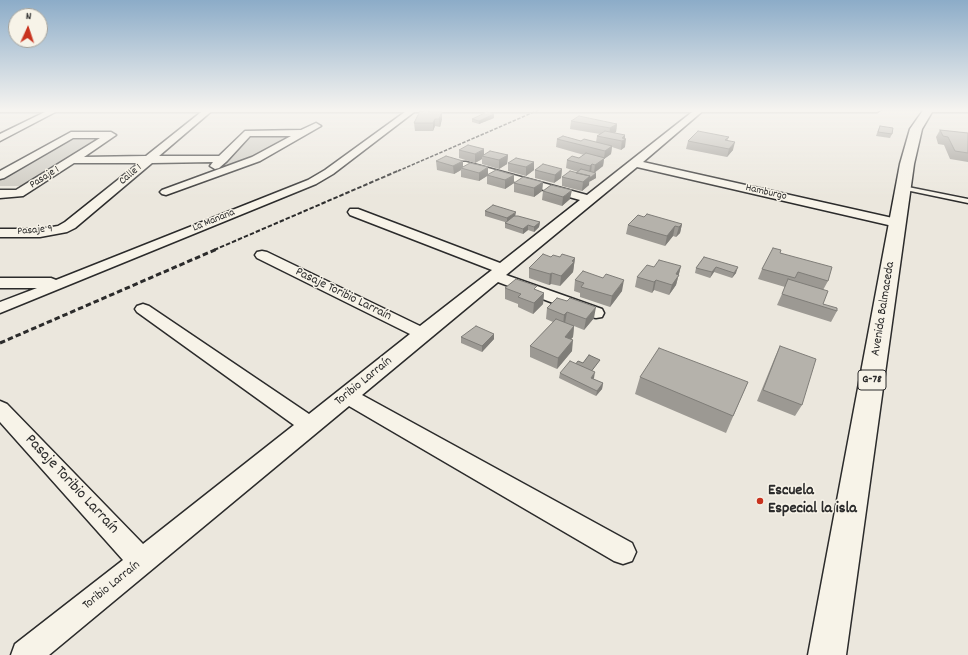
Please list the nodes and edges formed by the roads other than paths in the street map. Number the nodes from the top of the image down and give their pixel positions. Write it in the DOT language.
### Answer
graph roads {
  1 [pos="63,140"];
  2 [pos="104,140"];
  3 [pos="173,140"];
  4 [pos="242,140"];
  5 [pos="292,140"];
  6 [pos="373,140"];
  7 [pos="664,140"];
  8 [pos="912,140"];
  9 [pos="223,159"];
  10 [pos="72,160"];
  11 [pos="149,160"];
  12 [pos="635,163"];
  13 [pos="462,164"];
  14 [pos="0,176"];
  15 [pos="201,180"];
  16 [pos="903,188"];
  17 [pos="166,192"];
  18 [pos="0,194"];
  19 [pos="590,199"];
  20 [pos="968,201"];
  21 [pos="354,212"];
  22 [pos="897,223"];
  23 [pos="70,225"];
  24 [pos="0,233"];
  25 [pos="262,255"];
  26 [pos="499,273"];
  27 [pos="0,283"];
  28 [pos="59,283"];
  29 [pos="0,308"];
  30 [pos="143,309"];
  31 [pos="596,313"];
  32 [pos="423,334"];
  33 [pos="347,396"];
  34 [pos="0,409"];
  35 [pos="310,425"];
  36 [pos="623,552"];
  37 [pos="142,562"];
  38 [pos="26,655"];
  39 [pos="826,655"];
  1 -- 14 [label="street, Pasaje 1"];
  2 -- 10 [label="street, Pasaje 1"];
  3 -- 11 [label="street, Calle 1"];
  4 -- 9 [label="street"];
  5 -- 15 [label="street"];
  6 -- 28 [label="street, La Manana"];
  7 -- 12 [label="street, Toribio Larraín"];
  8 -- 16 [label="main road, Avenida Balmaceda / G-78"];
  9 -- 11 [label="street"];
  9 -- 15 [label="street"];
  10 -- 11 [label="street"];
  10 -- 18 [label="street, Pasaje 1"];
  11 -- 23 [label="street, Calle 1"];
  12 -- 19 [label="street, Toribio Larraín"];
  12 -- 22 [label="street, Hamburgo"];
  13 -- 19 [label="street"];
  15 -- 17 [label="street"];
  16 -- 20 [label="lane"];
  16 -- 22 [label="main road, Avenida Balmaceda / G-78"];
  19 -- 26 [label="street, Toribio Larraín"];
  21 -- 26 [label="street"];
  22 -- 39 [label="main road, Avenida Balmaceda / G-78"];
  23 -- 24 [label="street, Pasaje 9"];
  25 -- 32 [label="street, Pasaje Toribio Larraín"];
  26 -- 31 [label="street"];
  26 -- 32 [label="street, Toribio Larraín"];
  27 -- 28 [label="street"];
  28 -- 29 [label="street, La Manana"];
  30 -- 35 [label="street"];
  32 -- 33 [label="street, Toribio Larraín"];
  33 -- 35 [label="street, Toribio Larraín"];
  33 -- 36 [label="street"];
  34 -- 37 [label="street, Pasaje Toribio Larraín"];
  35 -- 37 [label="street, Toribio Larraín"];
  37 -- 38 [label="street, Toribio Larraín"];
}
